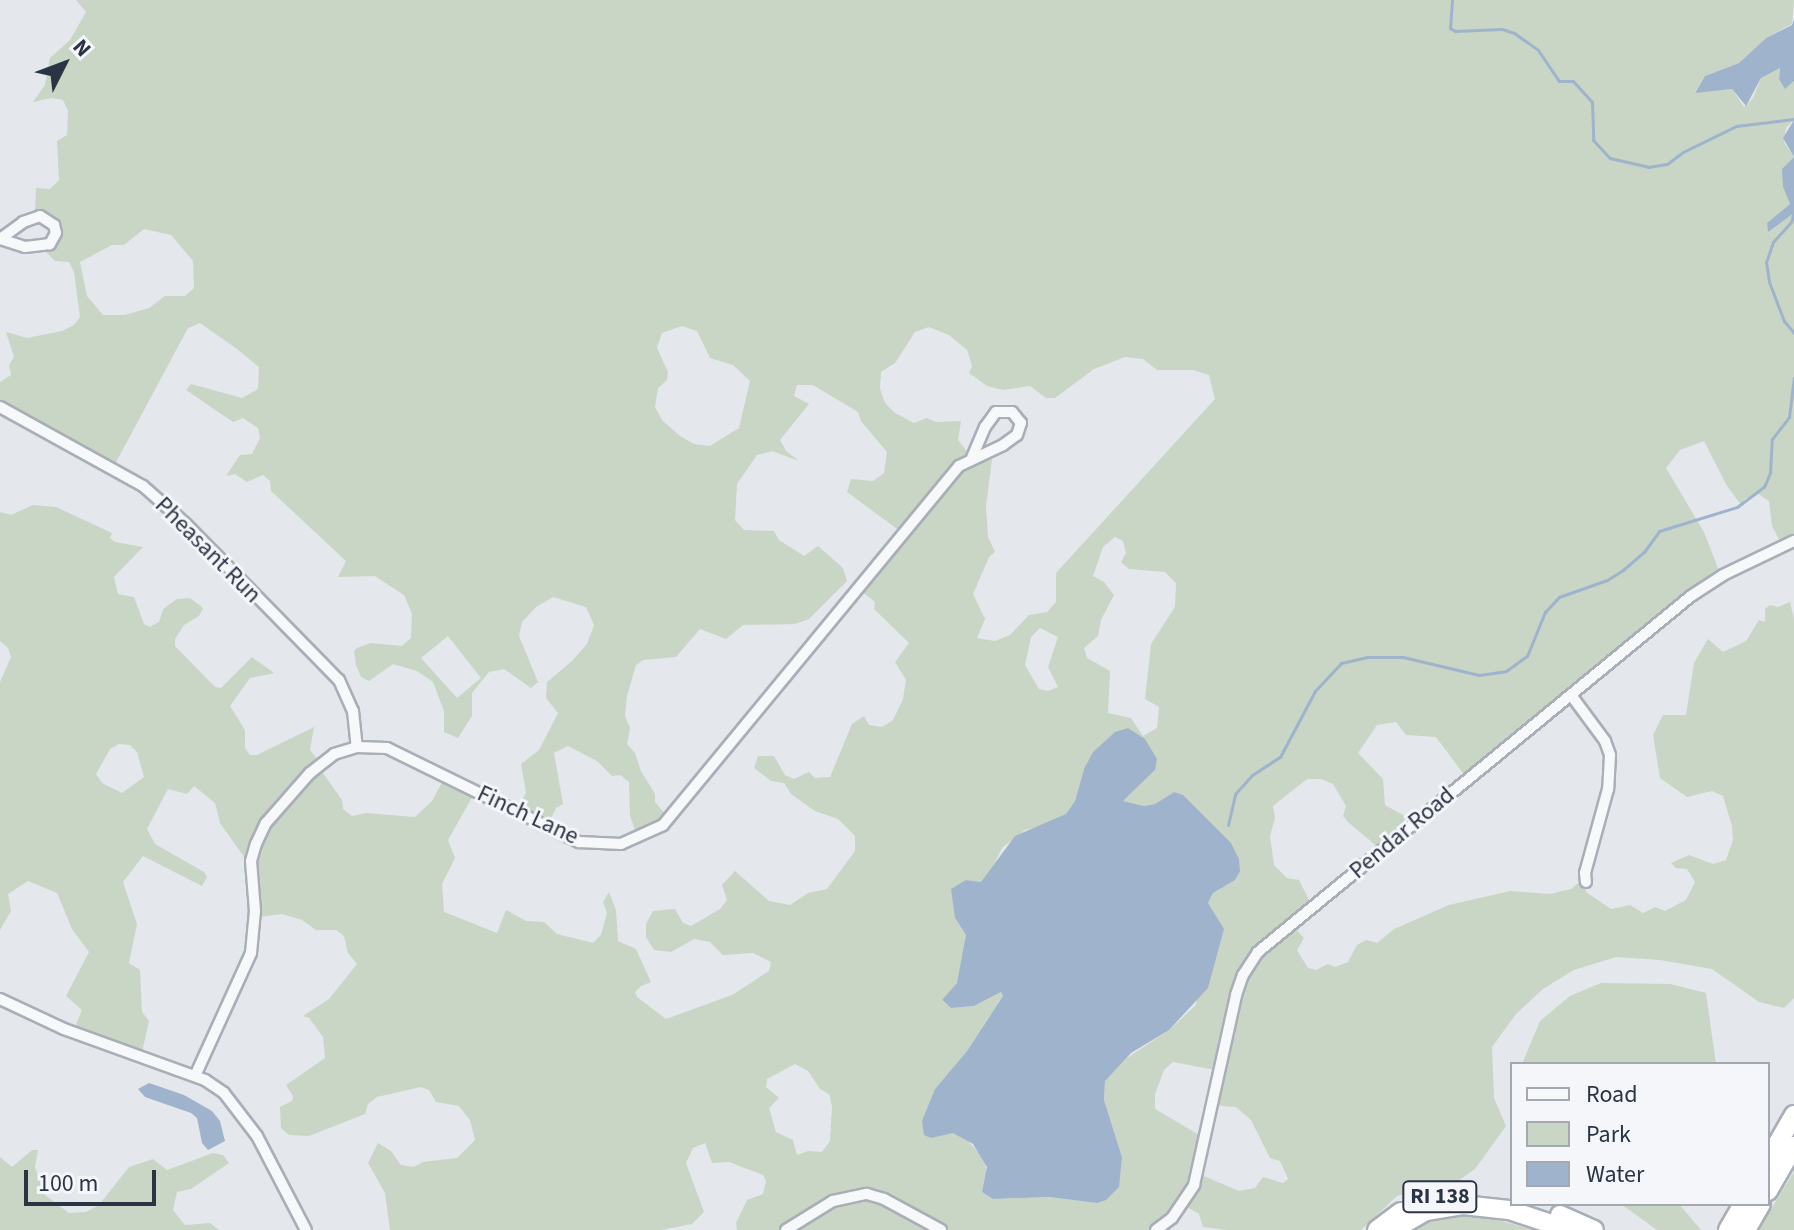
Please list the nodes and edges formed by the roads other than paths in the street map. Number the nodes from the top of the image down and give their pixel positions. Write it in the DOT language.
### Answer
graph roads {
  1 [pos="0,239"];
  2 [pos="0,407"];
  3 [pos="971,460"];
  4 [pos="1794,541"];
  5 [pos="1571,695"];
  6 [pos="357,747"];
  7 [pos="1586,882"];
  8 [pos="0,999"];
  9 [pos="195,1076"];
  10 [pos="1794,1115"];
  11 [pos="1794,1146"];
  12 [pos="1770,1157"];
  13 [pos="1794,1162"];
  14 [pos="1770,1188"];
  15 [pos="1770,1195"];
  16 [pos="1510,1200"];
  17 [pos="1532,1206"];
  18 [pos="1742,1206"];
  19 [pos="1761,1206"];
  20 [pos="1748,1227"];
  21 [pos="306,1230"];
  22 [pos="786,1230"];
  23 [pos="941,1230"];
  24 [pos="1156,1230"];
  25 [pos="1377,1230"];
  26 [pos="1393,1230"];
  27 [pos="1570,1230"];
  28 [pos="1594,1230"];
  29 [pos="1728,1230"];
  1 -- 1 [label="street"];
  2 -- 6 [label="street, Pheasant Run"];
  3 -- 3 [label="street, Finch Lane"];
  3 -- 6 [label="street, Finch Lane"];
  4 -- 5 [label="street, Pendar Road"];
  5 -- 7 [label="street"];
  5 -- 24 [label="street, Pendar Road"];
  6 -- 9 [label="street"];
  8 -- 9 [label="street"];
  9 -- 21 [label="street"];
  10 -- 12 [label="highway"];
  11 -- 14 [label="highway"];
  13 -- 15 [label="highway"];
  16 -- 25 [label="highway, RI 138"];
  17 -- 28 [label="highway"];
  18 -- 29 [label="highway"];
  19 -- 20 [label="highway"];
  22 -- 23 [label="street"];
  26 -- 27 [label="highway"];
}
